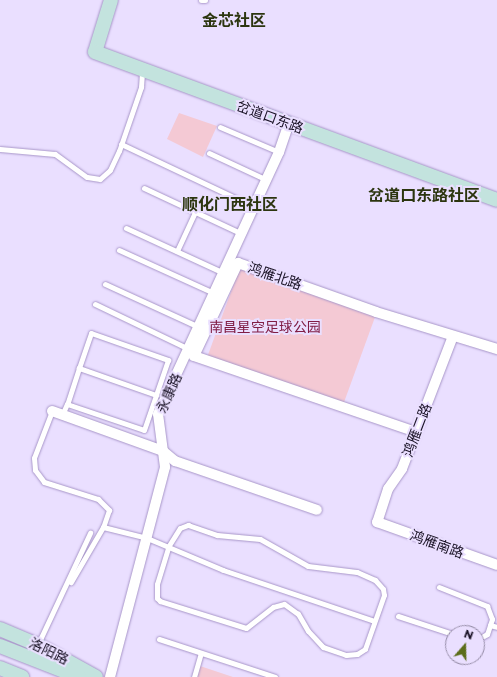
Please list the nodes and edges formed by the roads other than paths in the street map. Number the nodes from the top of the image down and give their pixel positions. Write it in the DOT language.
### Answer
graph roads {
  1 [pos="111,0"];
  2 [pos="201,0"];
  3 [pos="205,0"];
  4 [pos="141,70"];
  5 [pos="289,123"];
  6 [pos="220,127"];
  7 [pos="121,144"];
  8 [pos="0,149"];
  9 [pos="209,152"];
  10 [pos="280,152"];
  11 [pos="267,180"];
  12 [pos="144,188"];
  13 [pos="497,200"];
  14 [pos="254,206"];
  15 [pos="195,212"];
  16 [pos="126,228"];
  17 [pos="242,234"];
  18 [pos="119,250"];
  19 [pos="177,251"];
  20 [pos="224,273"];
  21 [pos="105,284"];
  22 [pos="214,293"];
  23 [pos="95,304"];
  24 [pos="199,327"];
  25 [pos="453,336"];
  26 [pos="189,349"];
  27 [pos="497,349"];
  28 [pos="79,368"];
  29 [pos="156,395"];
  30 [pos="67,404"];
  31 [pos="57,413"];
  32 [pos="416,432"];
  33 [pos="163,451"];
  34 [pos="316,510"];
  35 [pos="377,522"];
  36 [pos="103,527"];
  37 [pos="90,533"];
  38 [pos="147,538"];
  39 [pos="168,547"];
  40 [pos="497,565"];
  41 [pos="72,582"];
  42 [pos="439,587"];
  43 [pos="398,616"];
  44 [pos="372,620"];
  45 [pos="490,624"];
  46 [pos="497,627"];
  47 [pos="0,629"];
  48 [pos="445,631"];
  49 [pos="485,635"];
  50 [pos="159,639"];
  51 [pos="38,645"];
  52 [pos="0,646"];
  53 [pos="201,653"];
  54 [pos="0,655"];
  55 [pos="0,668"];
  56 [pos="22,677"];
  57 [pos="57,677"];
  58 [pos="79,677"];
  59 [pos="96,677"];
  60 [pos="110,677"];
  61 [pos="194,677"];
  62 [pos="275,677"];
  1 -- 4 [label="street, 岔道口东路"];
  2 -- 3 [label="lane"];
  4 -- 5 [label="street, 岔道口东路"];
  4 -- 7 [label="lane"];
  5 -- 10 [label="street, 永康路"];
  5 -- 13 [label="street, 岔道口东路"];
  6 -- 10 [label="lane"];
  7 -- 8 [label="lane"];
  7 -- 14 [label="lane"];
  9 -- 11 [label="lane"];
  10 -- 11 [label="street, 永康路"];
  11 -- 14 [label="street, 永康路"];
  12 -- 15 [label="lane"];
  14 -- 17 [label="street, 永康路"];
  15 -- 17 [label="lane"];
  15 -- 19 [label="lane"];
  16 -- 19 [label="lane"];
  17 -- 20 [label="street, 永康路"];
  18 -- 22 [label="lane"];
  19 -- 20 [label="lane"];
  20 -- 22 [label="street, 永康路"];
  21 -- 24 [label="lane"];
  22 -- 24 [label="street, 永康路"];
  23 -- 26 [label="lane"];
  24 -- 26 [label="street, 永康路"];
  25 -- 27 [label="street, 鸿雁北路"];
  25 -- 32 [label="street, 鸿雁二路"];
  25 -- 32 [label="street, 鸿雁北路"];
  26 -- 33 [label="street, 永康路"];
  28 -- 29 [label="lane"];
  28 -- 29 [label="lane"];
  28 -- 30 [label="lane"];
  29 -- 30 [label="lane"];
  30 -- 31 [label="lane"];
  31 -- 33 [label="street"];
  31 -- 36 [label="lane"];
  32 -- 35 [label="street, 鸿雁二路"];
  33 -- 34 [label="street"];
  33 -- 38 [label="street, 永康路"];
  35 -- 40 [label="street, 鸿雁南路"];
  36 -- 38 [label="lane"];
  36 -- 41 [label="lane"];
  37 -- 51 [label="lane"];
  38 -- 39 [label="lane"];
  38 -- 60 [label="street, 永康路"];
  39 -- 39 [label="lane"];
  39 -- 44 [label="lane"];
  42 -- 45 [label="lane"];
  43 -- 48 [label="lane"];
  45 -- 46 [label="lane"];
  45 -- 49 [label="lane"];
  47 -- 51 [label="street, 洛阳路"];
  50 -- 53 [label="lane"];
  51 -- 59 [label="street, 洛阳路"];
  52 -- 58 [label="street, 洛阳路"];
  53 -- 61 [label="lane"];
  53 -- 62 [label="lane"];
  54 -- 57 [label="street, 洛阳路"];
  55 -- 56 [label="street"];
}
